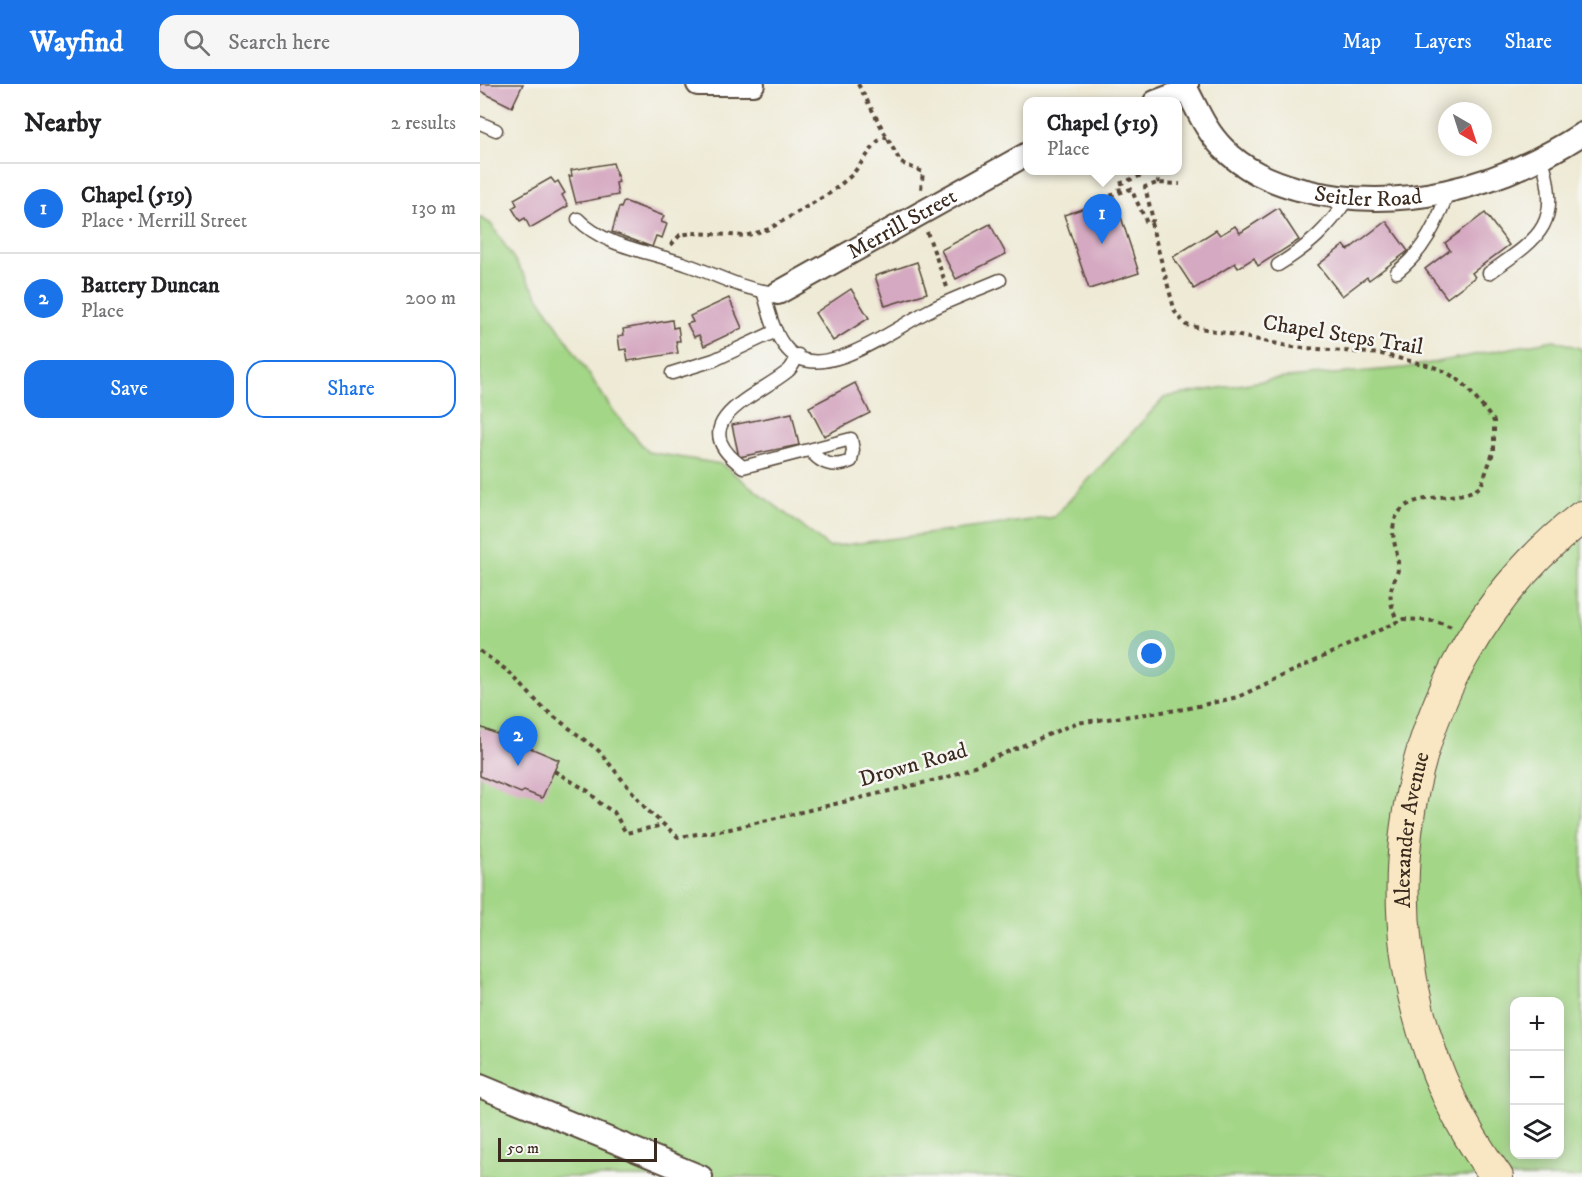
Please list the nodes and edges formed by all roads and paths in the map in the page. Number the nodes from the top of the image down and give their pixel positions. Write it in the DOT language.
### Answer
graph roads {
  1 [pos="698,84"];
  2 [pos="753,84"];
  3 [pos="858,84"];
  4 [pos="1187,87"];
  5 [pos="1166,97"];
  6 [pos="480,123"];
  7 [pos="496,130"];
  8 [pos="1582,134"];
  9 [pos="887,137"];
  10 [pos="1023,156"];
  11 [pos="1542,158"];
  12 [pos="1144,175"];
  13 [pos="1156,175"];
  14 [pos="1159,183"];
  15 [pos="1180,184"];
  16 [pos="1120,192"];
  17 [pos="1448,192"];
  18 [pos="921,193"];
  19 [pos="1348,198"];
  20 [pos="1098,204"];
  21 [pos="578,219"];
  22 [pos="1151,223"];
  23 [pos="926,225"];
  24 [pos="659,256"];
  25 [pos="1278,265"];
  26 [pos="1397,272"];
  27 [pos="1489,273"];
  28 [pos="1000,280"];
  29 [pos="770,292"];
  30 [pos="953,300"];
  31 [pos="776,331"];
  32 [pos="798,355"];
  33 [pos="672,373"];
  34 [pos="811,451"];
  35 [pos="1582,517"];
  36 [pos="1397,622"];
  37 [pos="1476,634"];
  38 [pos="480,651"];
  39 [pos="554,771"];
  40 [pos="664,825"];
  41 [pos="480,1086"];
  42 [pos="701,1177"];
  43 [pos="1497,1177"];
  1 -- 2 [label="street"];
  3 -- 9 [label="path"];
  4 -- 5 [label="street"];
  4 -- 19 [label="street, Seitler Road"];
  6 -- 7 [label="lane"];
  8 -- 11 [label="street, Seitler Road"];
  9 -- 18 [label="path"];
  9 -- 24 [label="path"];
  10 -- 29 [label="street, Merrill Street"];
  11 -- 17 [label="street, Seitler Road"];
  11 -- 27 [label="lane"];
  12 -- 16 [label="path"];
  13 -- 14 [label="path"];
  14 -- 15 [label="path"];
  14 -- 22 [label="path"];
  16 -- 20 [label="path"];
  16 -- 22 [label="path"];
  17 -- 19 [label="street, Seitler Road"];
  17 -- 26 [label="lane"];
  19 -- 25 [label="lane"];
  21 -- 24 [label="lane"];
  22 -- 36 [label="path, Chapel Steps Trail"];
  23 -- 30 [label="path"];
  24 -- 29 [label="lane"];
  28 -- 30 [label="lane"];
  29 -- 31 [label="lane"];
  30 -- 32 [label="lane"];
  31 -- 32 [label="lane"];
  31 -- 33 [label="lane"];
  32 -- 34 [label="lane"];
  35 -- 37 [label="main road, Alexander Avenue"];
  36 -- 37 [label="path, Drown Road"];
  36 -- 40 [label="path, Drown Road"];
  37 -- 43 [label="main road, Alexander Avenue"];
  38 -- 40 [label="path, Drown Road"];
  39 -- 40 [label="path"];
  41 -- 42 [label="street"];
}
